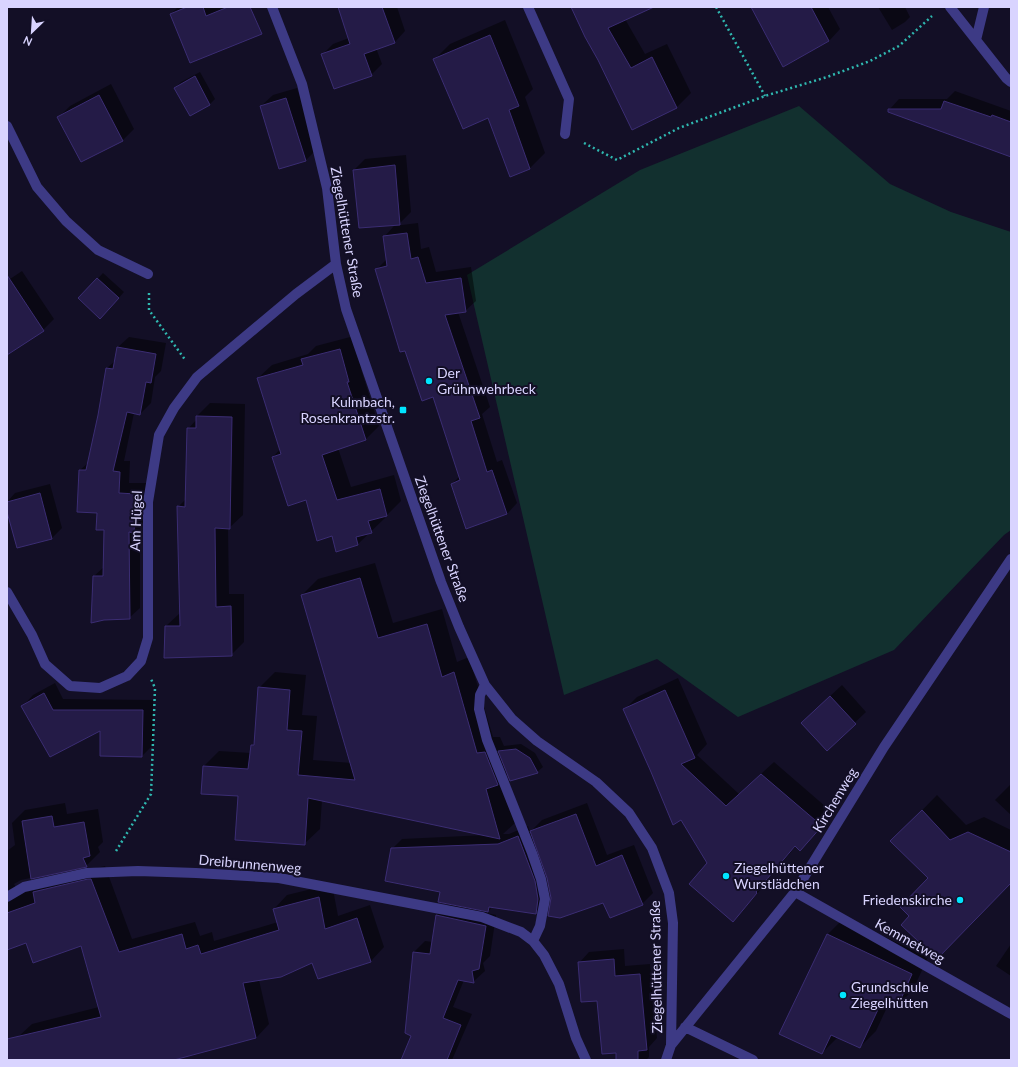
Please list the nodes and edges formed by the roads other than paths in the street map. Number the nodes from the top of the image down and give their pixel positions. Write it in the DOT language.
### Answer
graph roads {
  1 [pos="272,7"];
  2 [pos="528,7"];
  3 [pos="950,7"];
  4 [pos="984,7"];
  5 [pos="976,40"];
  6 [pos="1011,82"];
  7 [pos="7,126"];
  8 [pos="565,134"];
  9 [pos="336,264"];
  10 [pos="148,274"];
  11 [pos="1011,559"];
  12 [pos="7,592"];
  13 [pos="485,685"];
  14 [pos="795,892"];
  15 [pos="7,897"];
  16 [pos="533,942"];
  17 [pos="1011,1014"];
  18 [pos="685,1028"];
  19 [pos="671,1045"];
  20 [pos="586,1060"];
  21 [pos="666,1060"];
  22 [pos="753,1060"];
  1 -- 9 [label="street, Ziegelhüttener Straße"];
  2 -- 8 [label="street"];
  3 -- 5 [label="street"];
  4 -- 5 [label="street"];
  5 -- 6 [label="street"];
  7 -- 10 [label="street"];
  9 -- 12 [label="street, Am Hügel"];
  9 -- 13 [label="street, Ziegelhüttener Straße"];
  11 -- 14 [label="street, Kirchenweg"];
  13 -- 16 [label="street"];
  13 -- 19 [label="street, Ziegelhüttener Straße"];
  14 -- 17 [label="street, Kemmetweg"];
  14 -- 18 [label="street, Kirchenweg"];
  15 -- 16 [label="street, Dreibrunnenweg"];
  16 -- 20 [label="street"];
  18 -- 19 [label="street, Kirchenweg"];
  18 -- 22 [label="street, Ziegelhüttener Straße"];
  19 -- 21 [label="street, Ziegelhüttener Straße"];
}
